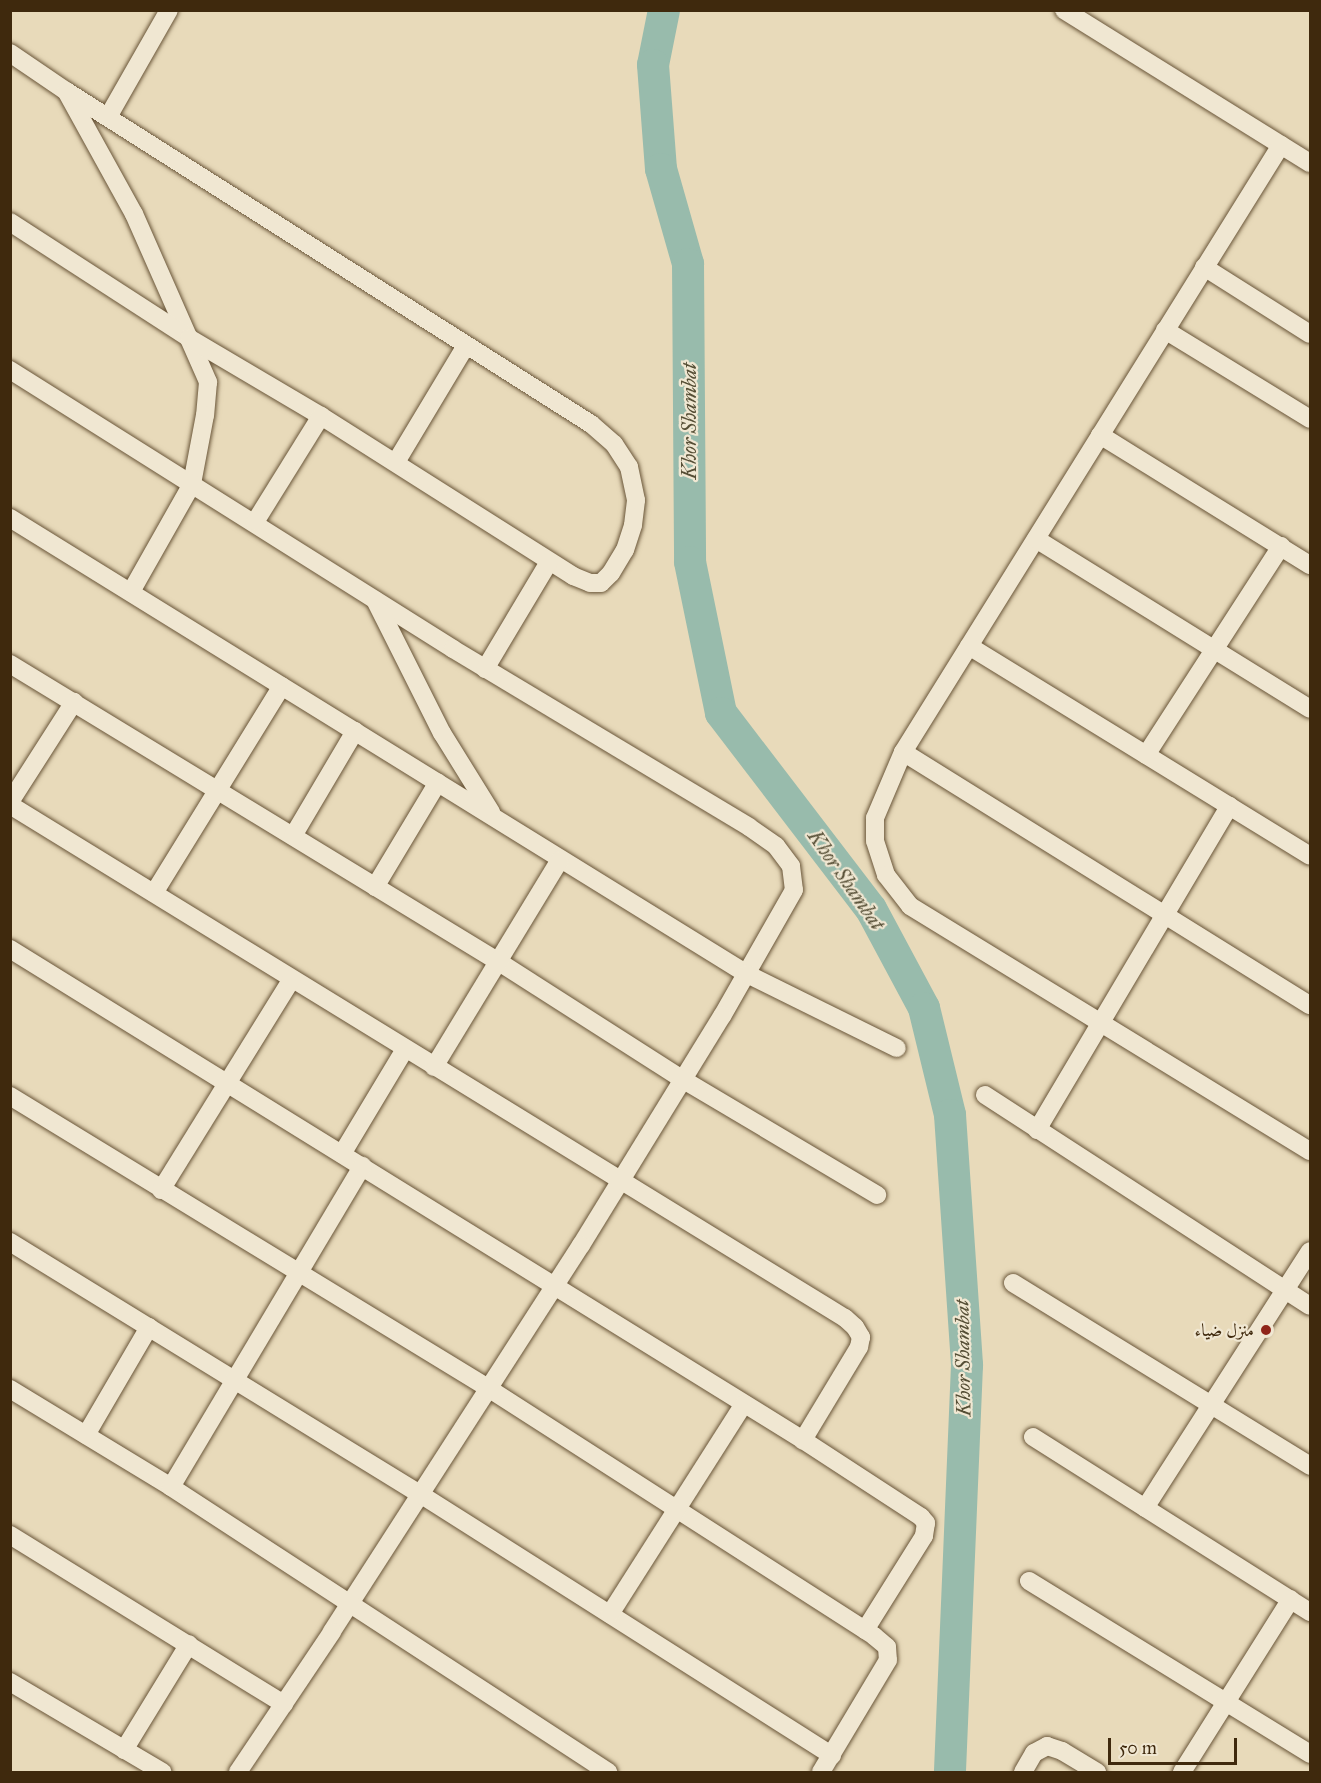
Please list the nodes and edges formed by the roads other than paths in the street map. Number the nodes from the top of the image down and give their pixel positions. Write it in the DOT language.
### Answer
graph roads {
  1 [pos="169,10"];
  2 [pos="1065,10"];
  3 [pos="10,53"];
  4 [pos="66,91"];
  5 [pos="108,117"];
  6 [pos="1281,145"];
  7 [pos="1311,164"];
  8 [pos="10,222"];
  9 [pos="1204,267"];
  10 [pos="1165,330"];
  11 [pos="1311,334"];
  12 [pos="189,338"];
  13 [pos="465,346"];
  14 [pos="10,370"];
  15 [pos="321,416"];
  16 [pos="1311,419"];
  17 [pos="1100,435"];
  18 [pos="396,462"];
  19 [pos="192,484"];
  20 [pos="10,518"];
  21 [pos="255,522"];
  22 [pos="1036,539"];
  23 [pos="1281,546"];
  24 [pos="549,562"];
  25 [pos="1311,565"];
  26 [pos="131,592"];
  27 [pos="374,598"];
  28 [pos="969,646"];
  29 [pos="1214,650"];
  30 [pos="10,664"];
  31 [pos="485,669"];
  32 [pos="282,686"];
  33 [pos="74,702"];
  34 [pos="1311,710"];
  35 [pos="355,731"];
  36 [pos="903,752"];
  37 [pos="1146,755"];
  38 [pos="438,782"];
  39 [pos="218,790"];
  40 [pos="10,803"];
  41 [pos="1229,806"];
  42 [pos="495,818"];
  43 [pos="293,836"];
  44 [pos="1311,856"];
  45 [pos="560,860"];
  46 [pos="375,886"];
  47 [pos="154,894"];
  48 [pos="1165,914"];
  49 [pos="10,949"];
  50 [pos="499,962"];
  51 [pos="747,974"];
  52 [pos="292,979"];
  53 [pos="1309,1000"];
  54 [pos="1100,1022"];
  55 [pos="897,1048"];
  56 [pos="405,1049"];
  57 [pos="434,1067"];
  58 [pos="682,1079"];
  59 [pos="228,1084"];
  60 [pos="985,1095"];
  61 [pos="12,1100"];
  62 [pos="1037,1130"];
  63 [pos="1311,1151"];
  64 [pos="342,1154"];
  65 [pos="362,1166"];
  66 [pos="620,1182"];
  67 [pos="161,1190"];
  68 [pos="877,1195"];
  69 [pos="10,1242"];
  70 [pos="1311,1251"];
  71 [pos="300,1272"];
  72 [pos="1013,1283"];
  73 [pos="554,1286"];
  74 [pos="1286,1291"];
  75 [pos="1311,1306"];
  76 [pos="149,1327"];
  77 [pos="234,1379"];
  78 [pos="488,1388"];
  79 [pos="10,1389"];
  80 [pos="743,1404"];
  81 [pos="1212,1404"];
  82 [pos="86,1435"];
  83 [pos="1032,1437"];
  84 [pos="802,1440"];
  85 [pos="1311,1466"];
  86 [pos="171,1487"];
  87 [pos="420,1494"];
  88 [pos="1144,1508"];
  89 [pos="676,1510"];
  90 [pos="10,1535"];
  91 [pos="1029,1581"];
  92 [pos="1291,1599"];
  93 [pos="350,1604"];
  94 [pos="1311,1611"];
  95 [pos="610,1614"];
  96 [pos="865,1630"];
  97 [pos="189,1644"];
  98 [pos="10,1682"];
  99 [pos="1227,1703"];
  100 [pos="285,1704"];
  101 [pos="124,1750"];
  102 [pos="1311,1754"];
  103 [pos="832,1755"];
  104 [pos="162,1773"];
  105 [pos="238,1773"];
  106 [pos="608,1773"];
  107 [pos="821,1773"];
  108 [pos="1023,1773"];
  109 [pos="1097,1773"];
  110 [pos="1182,1773"];
  1 -- 5 [label="street"];
  2 -- 6 [label="street"];
  3 -- 4 [label="street"];
  4 -- 5 [label="street"];
  4 -- 12 [label="street"];
  5 -- 13 [label="street"];
  6 -- 7 [label="street"];
  6 -- 9 [label="street"];
  8 -- 12 [label="street"];
  9 -- 10 [label="street"];
  9 -- 11 [label="street"];
  10 -- 16 [label="street"];
  10 -- 17 [label="street"];
  12 -- 15 [label="street"];
  12 -- 19 [label="street"];
  13 -- 18 [label="street"];
  13 -- 24 [label="street"];
  14 -- 19 [label="street"];
  15 -- 18 [label="street"];
  15 -- 21 [label="street"];
  17 -- 22 [label="street"];
  17 -- 23 [label="street"];
  18 -- 24 [label="street"];
  19 -- 21 [label="street"];
  19 -- 26 [label="street"];
  20 -- 26 [label="street"];
  21 -- 27 [label="street"];
  22 -- 28 [label="street"];
  22 -- 29 [label="street"];
  23 -- 25 [label="street"];
  23 -- 29 [label="street"];
  24 -- 31 [label="street"];
  26 -- 32 [label="street"];
  27 -- 31 [label="street"];
  27 -- 42 [label="street"];
  28 -- 36 [label="street"];
  28 -- 37 [label="street"];
  29 -- 34 [label="street"];
  29 -- 37 [label="street"];
  30 -- 33 [label="street"];
  31 -- 51 [label="street"];
  32 -- 35 [label="street"];
  32 -- 39 [label="street"];
  33 -- 39 [label="street"];
  33 -- 40 [label="street"];
  35 -- 38 [label="street"];
  35 -- 43 [label="street"];
  36 -- 48 [label="street"];
  36 -- 54 [label="street"];
  37 -- 41 [label="street"];
  38 -- 42 [label="street"];
  38 -- 46 [label="street"];
  39 -- 43 [label="street"];
  39 -- 47 [label="street"];
  40 -- 47 [label="street"];
  41 -- 44 [label="street"];
  41 -- 48 [label="street"];
  42 -- 45 [label="street"];
  43 -- 46 [label="street"];
  45 -- 50 [label="street"];
  45 -- 51 [label="street"];
  46 -- 50 [label="street"];
  47 -- 52 [label="street"];
  48 -- 53 [label="street"];
  48 -- 54 [label="street"];
  49 -- 59 [label="street"];
  50 -- 57 [label="street"];
  50 -- 58 [label="street"];
  51 -- 55 [label="street"];
  51 -- 58 [label="street"];
  52 -- 56 [label="street"];
  52 -- 59 [label="street"];
  54 -- 62 [label="street"];
  54 -- 63 [label="street"];
  56 -- 57 [label="street"];
  56 -- 64 [label="street"];
  57 -- 66 [label="street"];
  58 -- 66 [label="street"];
  58 -- 68 [label="street"];
  59 -- 64 [label="street"];
  59 -- 67 [label="street"];
  60 -- 62 [label="street"];
  61 -- 67 [label="street"];
  62 -- 74 [label="street"];
  64 -- 65 [label="street"];
  65 -- 71 [label="street"];
  65 -- 73 [label="street"];
  66 -- 73 [label="street"];
  66 -- 84 [label="street"];
  67 -- 71 [label="street"];
  69 -- 76 [label="street"];
  70 -- 74 [label="street"];
  71 -- 77 [label="street"];
  71 -- 78 [label="street"];
  72 -- 81 [label="street"];
  73 -- 78 [label="street"];
  73 -- 80 [label="street"];
  74 -- 75 [label="street"];
  74 -- 81 [label="street"];
  76 -- 77 [label="street"];
  76 -- 82 [label="street"];
  77 -- 86 [label="street"];
  77 -- 87 [label="street"];
  78 -- 87 [label="street"];
  78 -- 89 [label="street"];
  79 -- 82 [label="street"];
  80 -- 84 [label="street"];
  80 -- 89 [label="street"];
  81 -- 85 [label="street"];
  81 -- 88 [label="street"];
  82 -- 86 [label="street"];
  83 -- 88 [label="street"];
  84 -- 96 [label="street"];
  86 -- 93 [label="street"];
  87 -- 93 [label="street"];
  87 -- 95 [label="street"];
  88 -- 92 [label="street"];
  89 -- 95 [label="street"];
  89 -- 96 [label="street"];
  90 -- 97 [label="street"];
  91 -- 99 [label="street"];
  92 -- 94 [label="street"];
  92 -- 99 [label="street"];
  93 -- 100 [label="street"];
  93 -- 106 [label="street"];
  95 -- 103 [label="street"];
  96 -- 103 [label="street"];
  97 -- 100 [label="street"];
  97 -- 101 [label="street"];
  98 -- 101 [label="street"];
  99 -- 102 [label="street"];
  99 -- 110 [label="street"];
  100 -- 105 [label="street"];
  101 -- 104 [label="street"];
  103 -- 107 [label="street"];
  108 -- 109 [label="street"];
}
